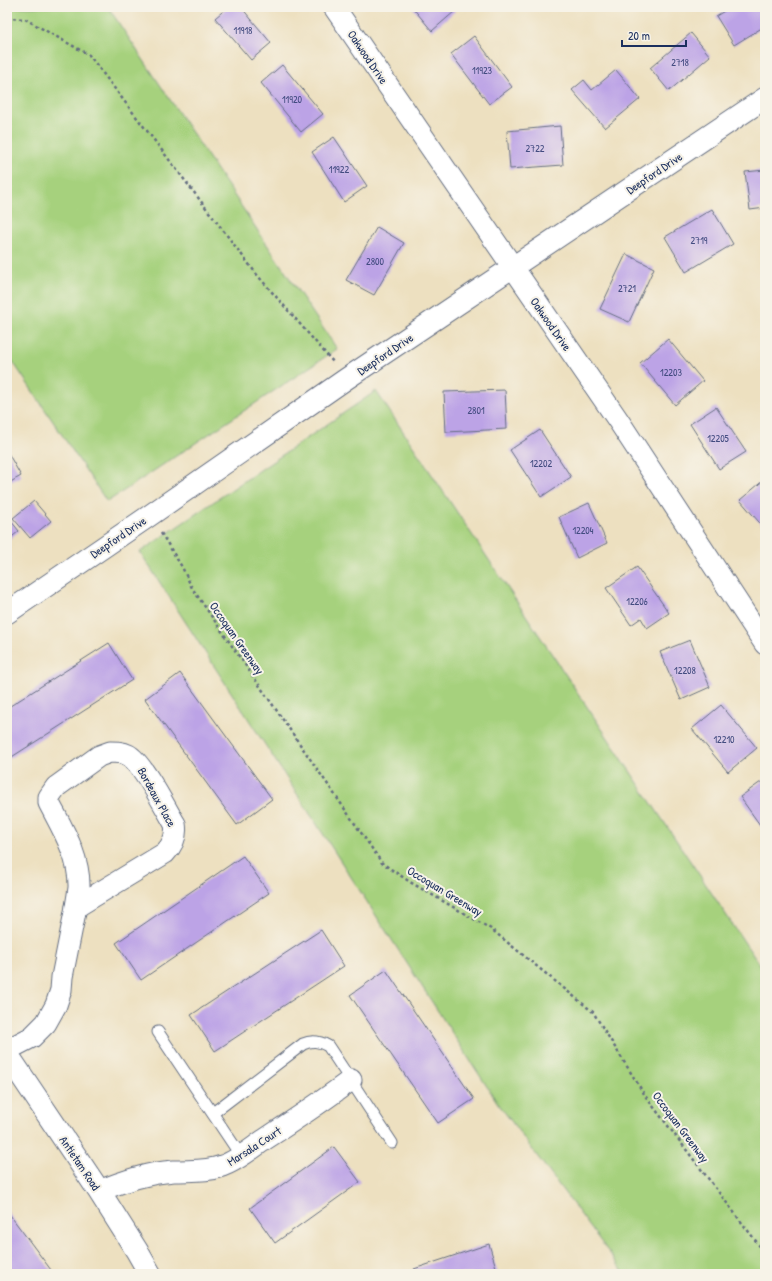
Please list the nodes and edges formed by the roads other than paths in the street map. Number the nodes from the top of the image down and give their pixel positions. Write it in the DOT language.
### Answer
graph roads {
  1 [pos="334,7"];
  2 [pos="765,98"];
  3 [pos="513,268"];
  4 [pos="7,613"];
  5 [pos="765,644"];
  6 [pos="76,907"];
  7 [pos="158,1032"];
  8 [pos="7,1050"];
  9 [pos="7,1054"];
  10 [pos="351,1080"];
  11 [pos="213,1113"];
  12 [pos="392,1142"];
  13 [pos="241,1156"];
  14 [pos="98,1191"];
  15 [pos="150,1274"];
  1 -- 3 [label="street, Oakwood Drive"];
  2 -- 3 [label="street, Deepford Drive"];
  3 -- 4 [label="street, Deepford Drive"];
  3 -- 5 [label="street, Oakwood Drive"];
  6 -- 6 [label="street, Bordeaux Place"];
  6 -- 8 [label="street, Bordeaux Place"];
  7 -- 11 [label="lane"];
  9 -- 14 [label="street, Antietam Road"];
  10 -- 11 [label="lane"];
  10 -- 12 [label="lane"];
  10 -- 13 [label="street, Marsala Court"];
  11 -- 13 [label="lane"];
  13 -- 14 [label="street, Marsala Court"];
  14 -- 15 [label="street, Antietam Road"];
}
